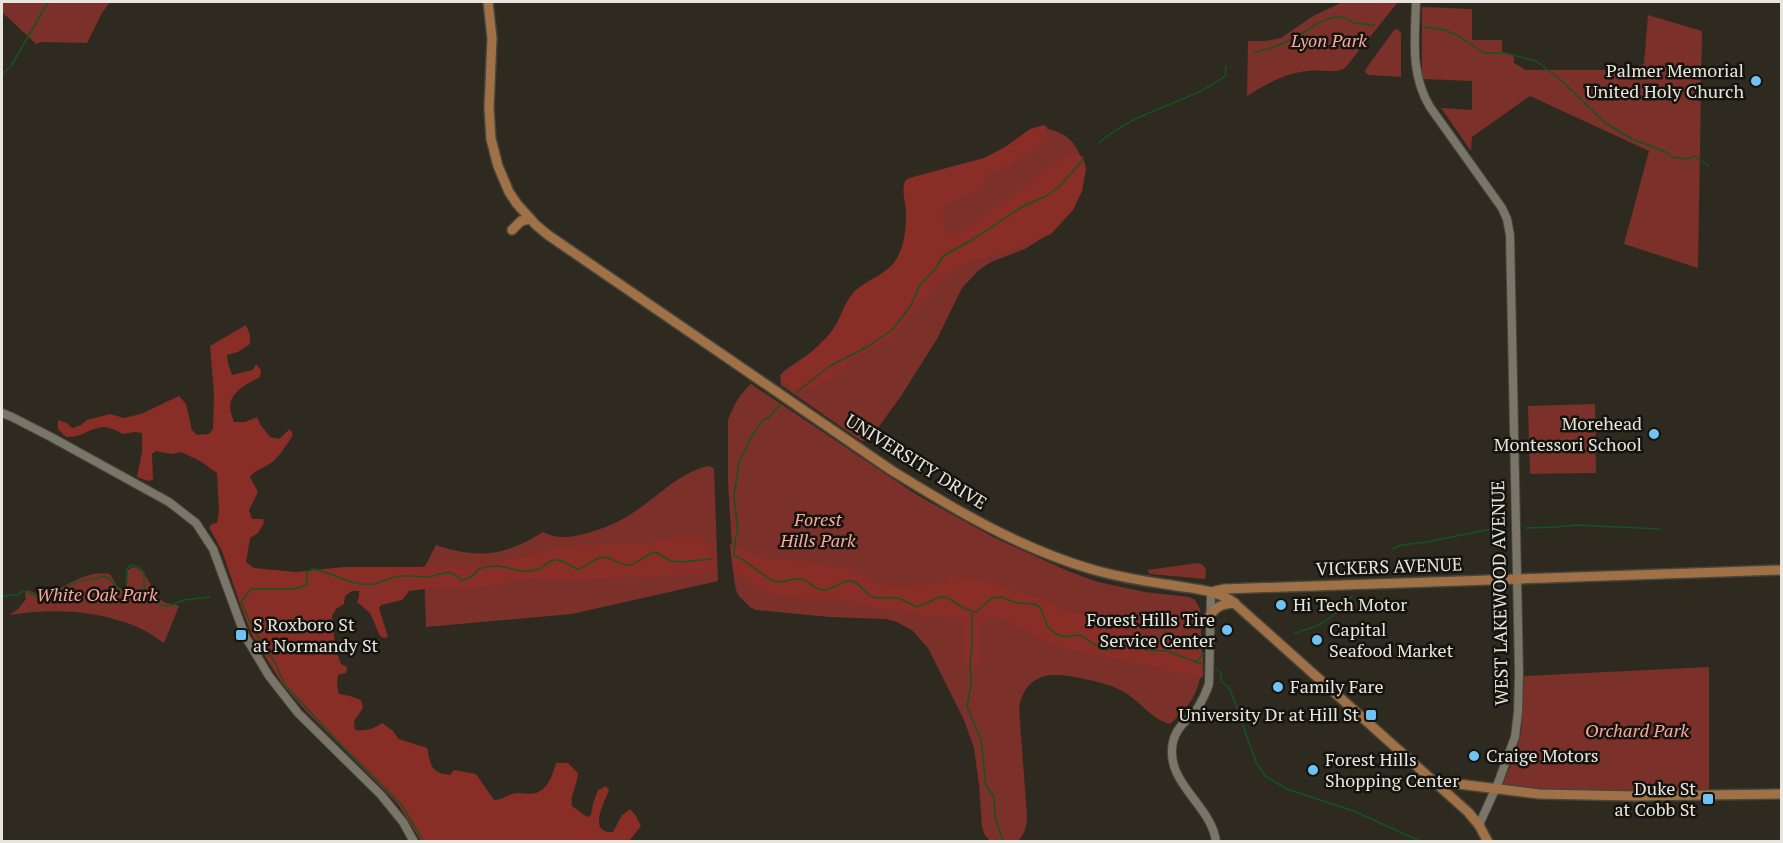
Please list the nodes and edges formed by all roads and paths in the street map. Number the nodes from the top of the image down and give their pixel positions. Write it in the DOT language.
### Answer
graph roads {
  1 [pos="488,2"];
  2 [pos="1416,2"];
  3 [pos="530,219"];
  4 [pos="512,230"];
  5 [pos="2,413"];
  6 [pos="1782,570"];
  7 [pos="1517,579"];
  8 [pos="1213,591"];
  9 [pos="1235,603"];
  10 [pos="1209,617"];
  11 [pos="1434,781"];
  12 [pos="1495,788"];
  13 [pos="1782,794"];
  14 [pos="1479,825"];
  15 [pos="414,842"];
  16 [pos="1216,842"];
  17 [pos="1488,842"];
  1 -- 3 [label="main road, UNIVERSITY DRIVE"];
  2 -- 7 [label="street, WEST LAKEWOOD AVENUE"];
  3 -- 4 [label="main road"];
  3 -- 8 [label="main road, UNIVERSITY DRIVE"];
  5 -- 15 [label="street"];
  6 -- 7 [label="main road, VICKERS AVENUE"];
  7 -- 8 [label="main road, VICKERS AVENUE"];
  7 -- 12 [label="street, WEST LAKEWOOD AVENUE"];
  8 -- 9 [label="main road, UNIVERSITY DRIVE"];
  8 -- 10 [label="street"];
  9 -- 10 [label="main road"];
  9 -- 11 [label="main road, UNIVERSITY DRIVE"];
  10 -- 16 [label="street"];
  11 -- 12 [label="main road"];
  11 -- 14 [label="main road, UNIVERSITY DRIVE"];
  12 -- 13 [label="main road"];
  12 -- 14 [label="street, WEST LAKEWOOD AVENUE"];
  14 -- 17 [label="main road"];
}
